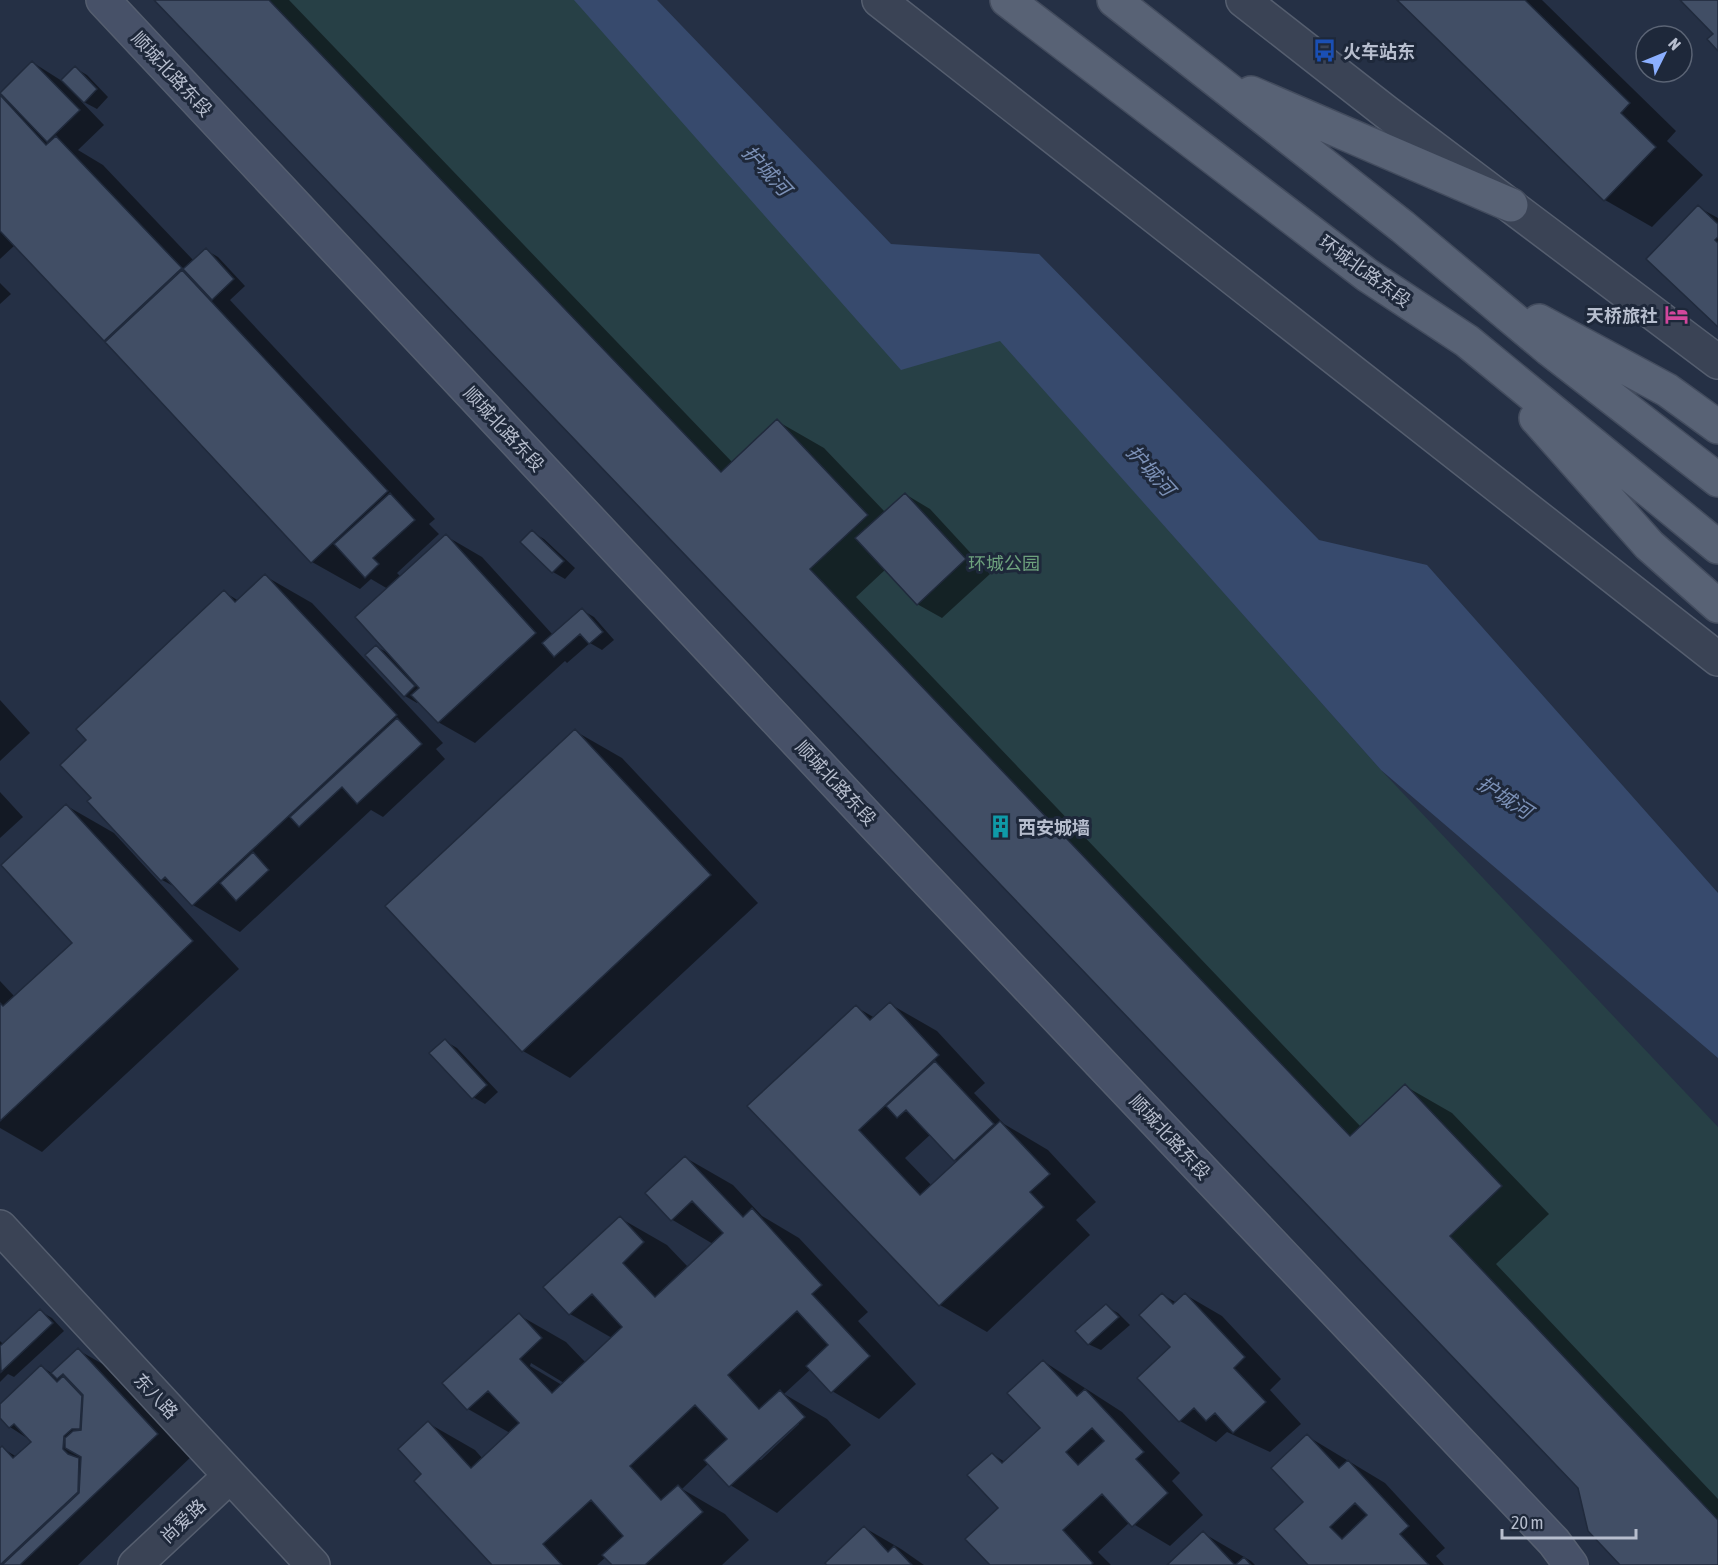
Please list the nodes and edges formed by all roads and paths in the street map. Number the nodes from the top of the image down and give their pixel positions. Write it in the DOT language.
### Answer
graph roads {
  1 [pos="103,0"];
  2 [pos="879,0"];
  3 [pos="1007,0"];
  4 [pos="1114,0"];
  5 [pos="1244,0"];
  6 [pos="1209,74"];
  7 [pos="1511,205"];
  8 [pos="1470,284"];
  9 [pos="1467,341"];
  10 [pos="1718,362"];
  11 [pos="1718,427"];
  12 [pos="1718,480"];
  13 [pos="1718,547"];
  14 [pos="1718,606"];
  15 [pos="1708,651"];
  16 [pos="0,1227"];
  17 [pos="230,1476"];
  18 [pos="135,1565"];
  19 [pos="313,1565"];
  20 [pos="1571,1565"];
  1 -- 20 [label="street, 顺城北路东段"];
  2 -- 15 [label="street"];
  3 -- 9 [label="main road, 环城北路东段"];
  4 -- 6 [label="main road"];
  5 -- 7 [label="street"];
  6 -- 7 [label="main road"];
  6 -- 8 [label="main road"];
  7 -- 10 [label="street"];
  8 -- 11 [label="main road"];
  8 -- 12 [label="main road"];
  9 -- 13 [label="main road, 环城北路东段"];
  9 -- 14 [label="main road"];
  16 -- 17 [label="street, 东八路"];
  17 -- 18 [label="street, 尚爱路"];
  17 -- 19 [label="street, 东八路"];
}
